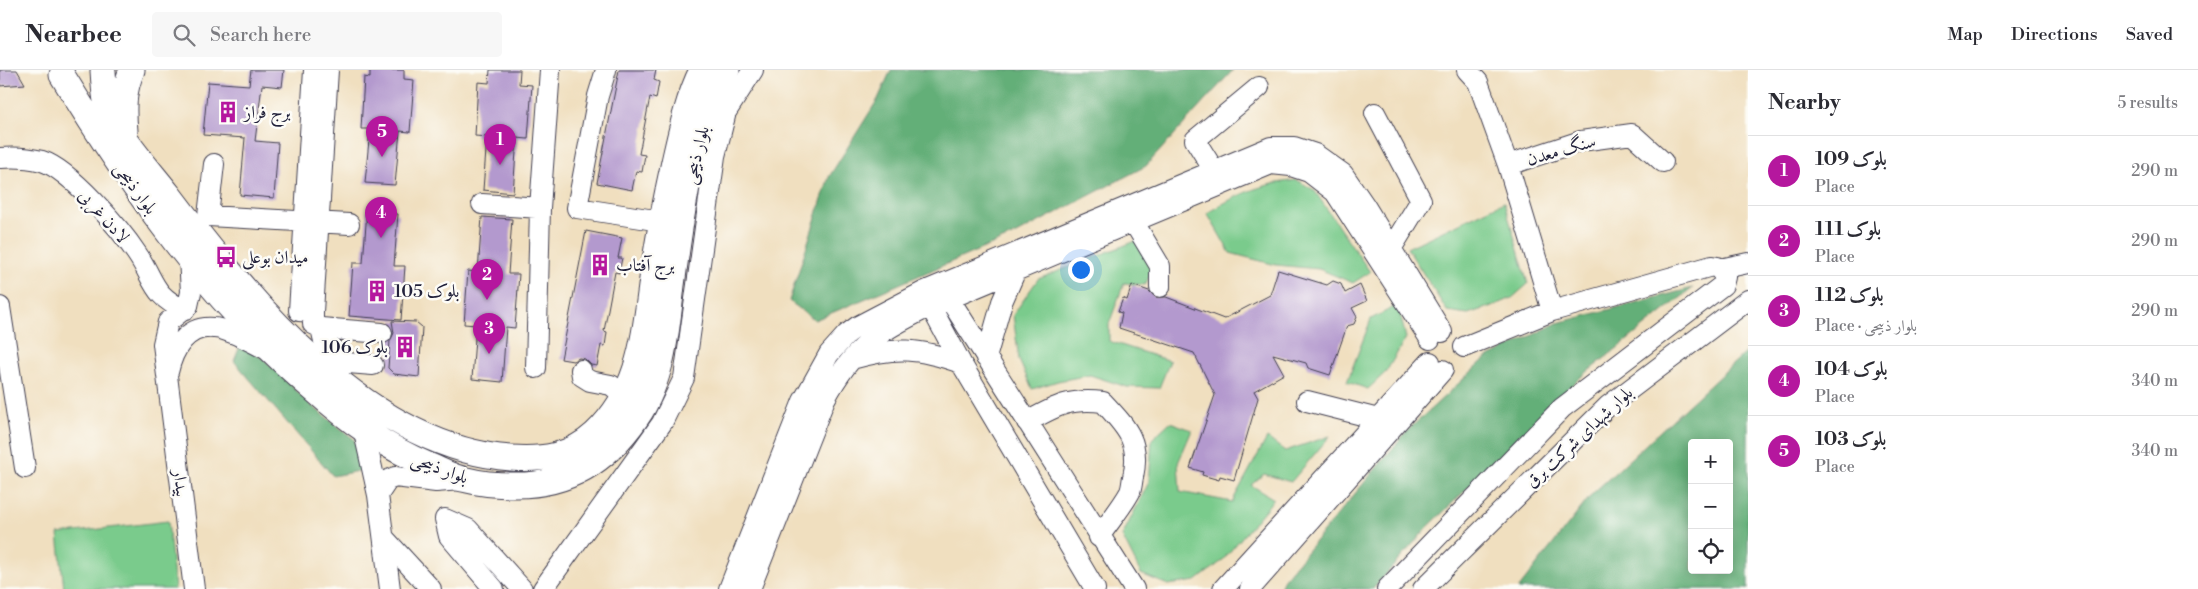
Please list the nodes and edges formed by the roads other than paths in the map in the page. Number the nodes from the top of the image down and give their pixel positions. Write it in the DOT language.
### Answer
graph roads {
  1 [pos="103,70"];
  2 [pos="132,70"];
  3 [pos="314,70"];
  4 [pos="328,70"];
  5 [pos="550,70"];
  6 [pos="606,70"];
  7 [pos="702,70"];
  8 [pos="727,70"];
  9 [pos="753,70"];
  10 [pos="1467,70"];
  11 [pos="59,72"];
  12 [pos="1259,87"];
  13 [pos="1375,113"];
  14 [pos="126,139"];
  15 [pos="0,158"];
  16 [pos="1663,162"];
  17 [pos="214,164"];
  18 [pos="1508,165"];
  19 [pos="1219,177"];
  20 [pos="482,204"];
  21 [pos="540,208"];
  22 [pos="661,221"];
  23 [pos="1133,221"];
  24 [pos="312,222"];
  25 [pos="349,224"];
  26 [pos="1385,253"];
  27 [pos="189,258"];
  28 [pos="1748,263"];
  29 [pos="1720,269"];
  30 [pos="1016,270"];
  31 [pos="154,286"];
  32 [pos="1160,287"];
  33 [pos="935,296"];
  34 [pos="1748,300"];
  35 [pos="0,307"];
  36 [pos="185,310"];
  37 [pos="1552,310"];
  38 [pos="317,320"];
  39 [pos="382,333"];
  40 [pos="1436,336"];
  41 [pos="163,344"];
  42 [pos="1464,347"];
  43 [pos="270,351"];
  44 [pos="986,358"];
  45 [pos="850,360"];
  46 [pos="961,363"];
  47 [pos="373,365"];
  48 [pos="1436,366"];
  49 [pos="536,368"];
  50 [pos="581,370"];
  51 [pos="167,376"];
  52 [pos="624,395"];
  53 [pos="1307,401"];
  54 [pos="1378,419"];
  55 [pos="1027,422"];
  56 [pos="364,432"];
  57 [pos="25,468"];
  58 [pos="465,480"];
  59 [pos="378,495"];
  60 [pos="1099,537"];
  61 [pos="385,539"];
  62 [pos="194,589"];
  63 [pos="390,589"];
  64 [pos="431,589"];
  65 [pos="494,589"];
  66 [pos="522,589"];
  67 [pos="543,589"];
  68 [pos="729,589"];
  69 [pos="750,589"];
  70 [pos="1096,589"];
  71 [pos="1134,589"];
  72 [pos="1223,589"];
  73 [pos="1250,589"];
  74 [pos="1387,589"];
  75 [pos="1423,589"];
  1 -- 11 [label="main road"];
  1 -- 14 [label="main road, بلوار ذبیحی"];
  2 -- 14 [label="main road"];
  3 -- 24 [label="street"];
  4 -- 24 [label="street"];
  5 -- 21 [label="street"];
  6 -- 22 [label="street"];
  7 -- 22 [label="main road, بلوار ذبیحی"];
  8 -- 58 [label="main road, بلوار ذبیحی"];
  9 -- 67 [label="street"];
  10 -- 18 [label="street, سنگ معدن"];
  11 -- 27 [label="main road, بلوار ذبیحی"];
  12 -- 19 [label="street"];
  13 -- 26 [label="street"];
  14 -- 52 [label="main road, بلوار ذبیحی"];
  15 -- 31 [label="street, لادن غربی"];
  16 -- 18 [label="street, سنگ معدن"];
  17 -- 24 [label="street"];
  18 -- 37 [label="street, سنگ معدن"];
  19 -- 23 [label="street"];
  19 -- 26 [label="street"];
  19 -- 33 [label="street"];
  20 -- 21 [label="street"];
  21 -- 49 [label="street"];
  22 -- 52 [label="main road, بلوار ذبیحی"];
  23 -- 30 [label="street"];
  23 -- 32 [label="street"];
  24 -- 25 [label="street"];
  24 -- 38 [label="street"];
  26 -- 40 [label="street"];
  27 -- 36 [label="street"];
  27 -- 43 [label="main road, بلوار ذبیحی"];
  28 -- 29 [label="street"];
  29 -- 37 [label="street"];
  29 -- 74 [label="street"];
  30 -- 33 [label="street"];
  30 -- 44 [label="street"];
  31 -- 36 [label="street, لادن غربی"];
  31 -- 41 [label="street, بیدار"];
  33 -- 44 [label="street"];
  33 -- 45 [label="street"];
  33 -- 46 [label="street"];
  33 -- 68 [label="street"];
  34 -- 75 [label="street, بلوار شهدای شرکت برق"];
  35 -- 57 [label="street"];
  36 -- 41 [label="street"];
  37 -- 42 [label="street"];
  38 -- 39 [label="street"];
  38 -- 47 [label="street"];
  40 -- 42 [label="street"];
  40 -- 48 [label="street"];
  41 -- 51 [label="street, بیدار"];
  42 -- 48 [label="street"];
  43 -- 51 [label="street"];
  43 -- 56 [label="main road, بلوار ذبیحی"];
  44 -- 55 [label="street"];
  45 -- 46 [label="street"];
  45 -- 69 [label="street"];
  46 -- 70 [label="street"];
  48 -- 54 [label="street"];
  48 -- 73 [label="street"];
  50 -- 52 [label="street"];
  51 -- 62 [label="street, بیدار"];
  53 -- 54 [label="street"];
  54 -- 72 [label="street"];
  55 -- 60 [label="street"];
  55 -- 60 [label="street"];
  56 -- 58 [label="main road, بلوار ذبیحی"];
  56 -- 59 [label="street"];
  58 -- 59 [label="street"];
  59 -- 61 [label="street"];
  60 -- 71 [label="street"];
  61 -- 63 [label="street"];
  61 -- 64 [label="street"];
  65 -- 66 [label="street"];
}
